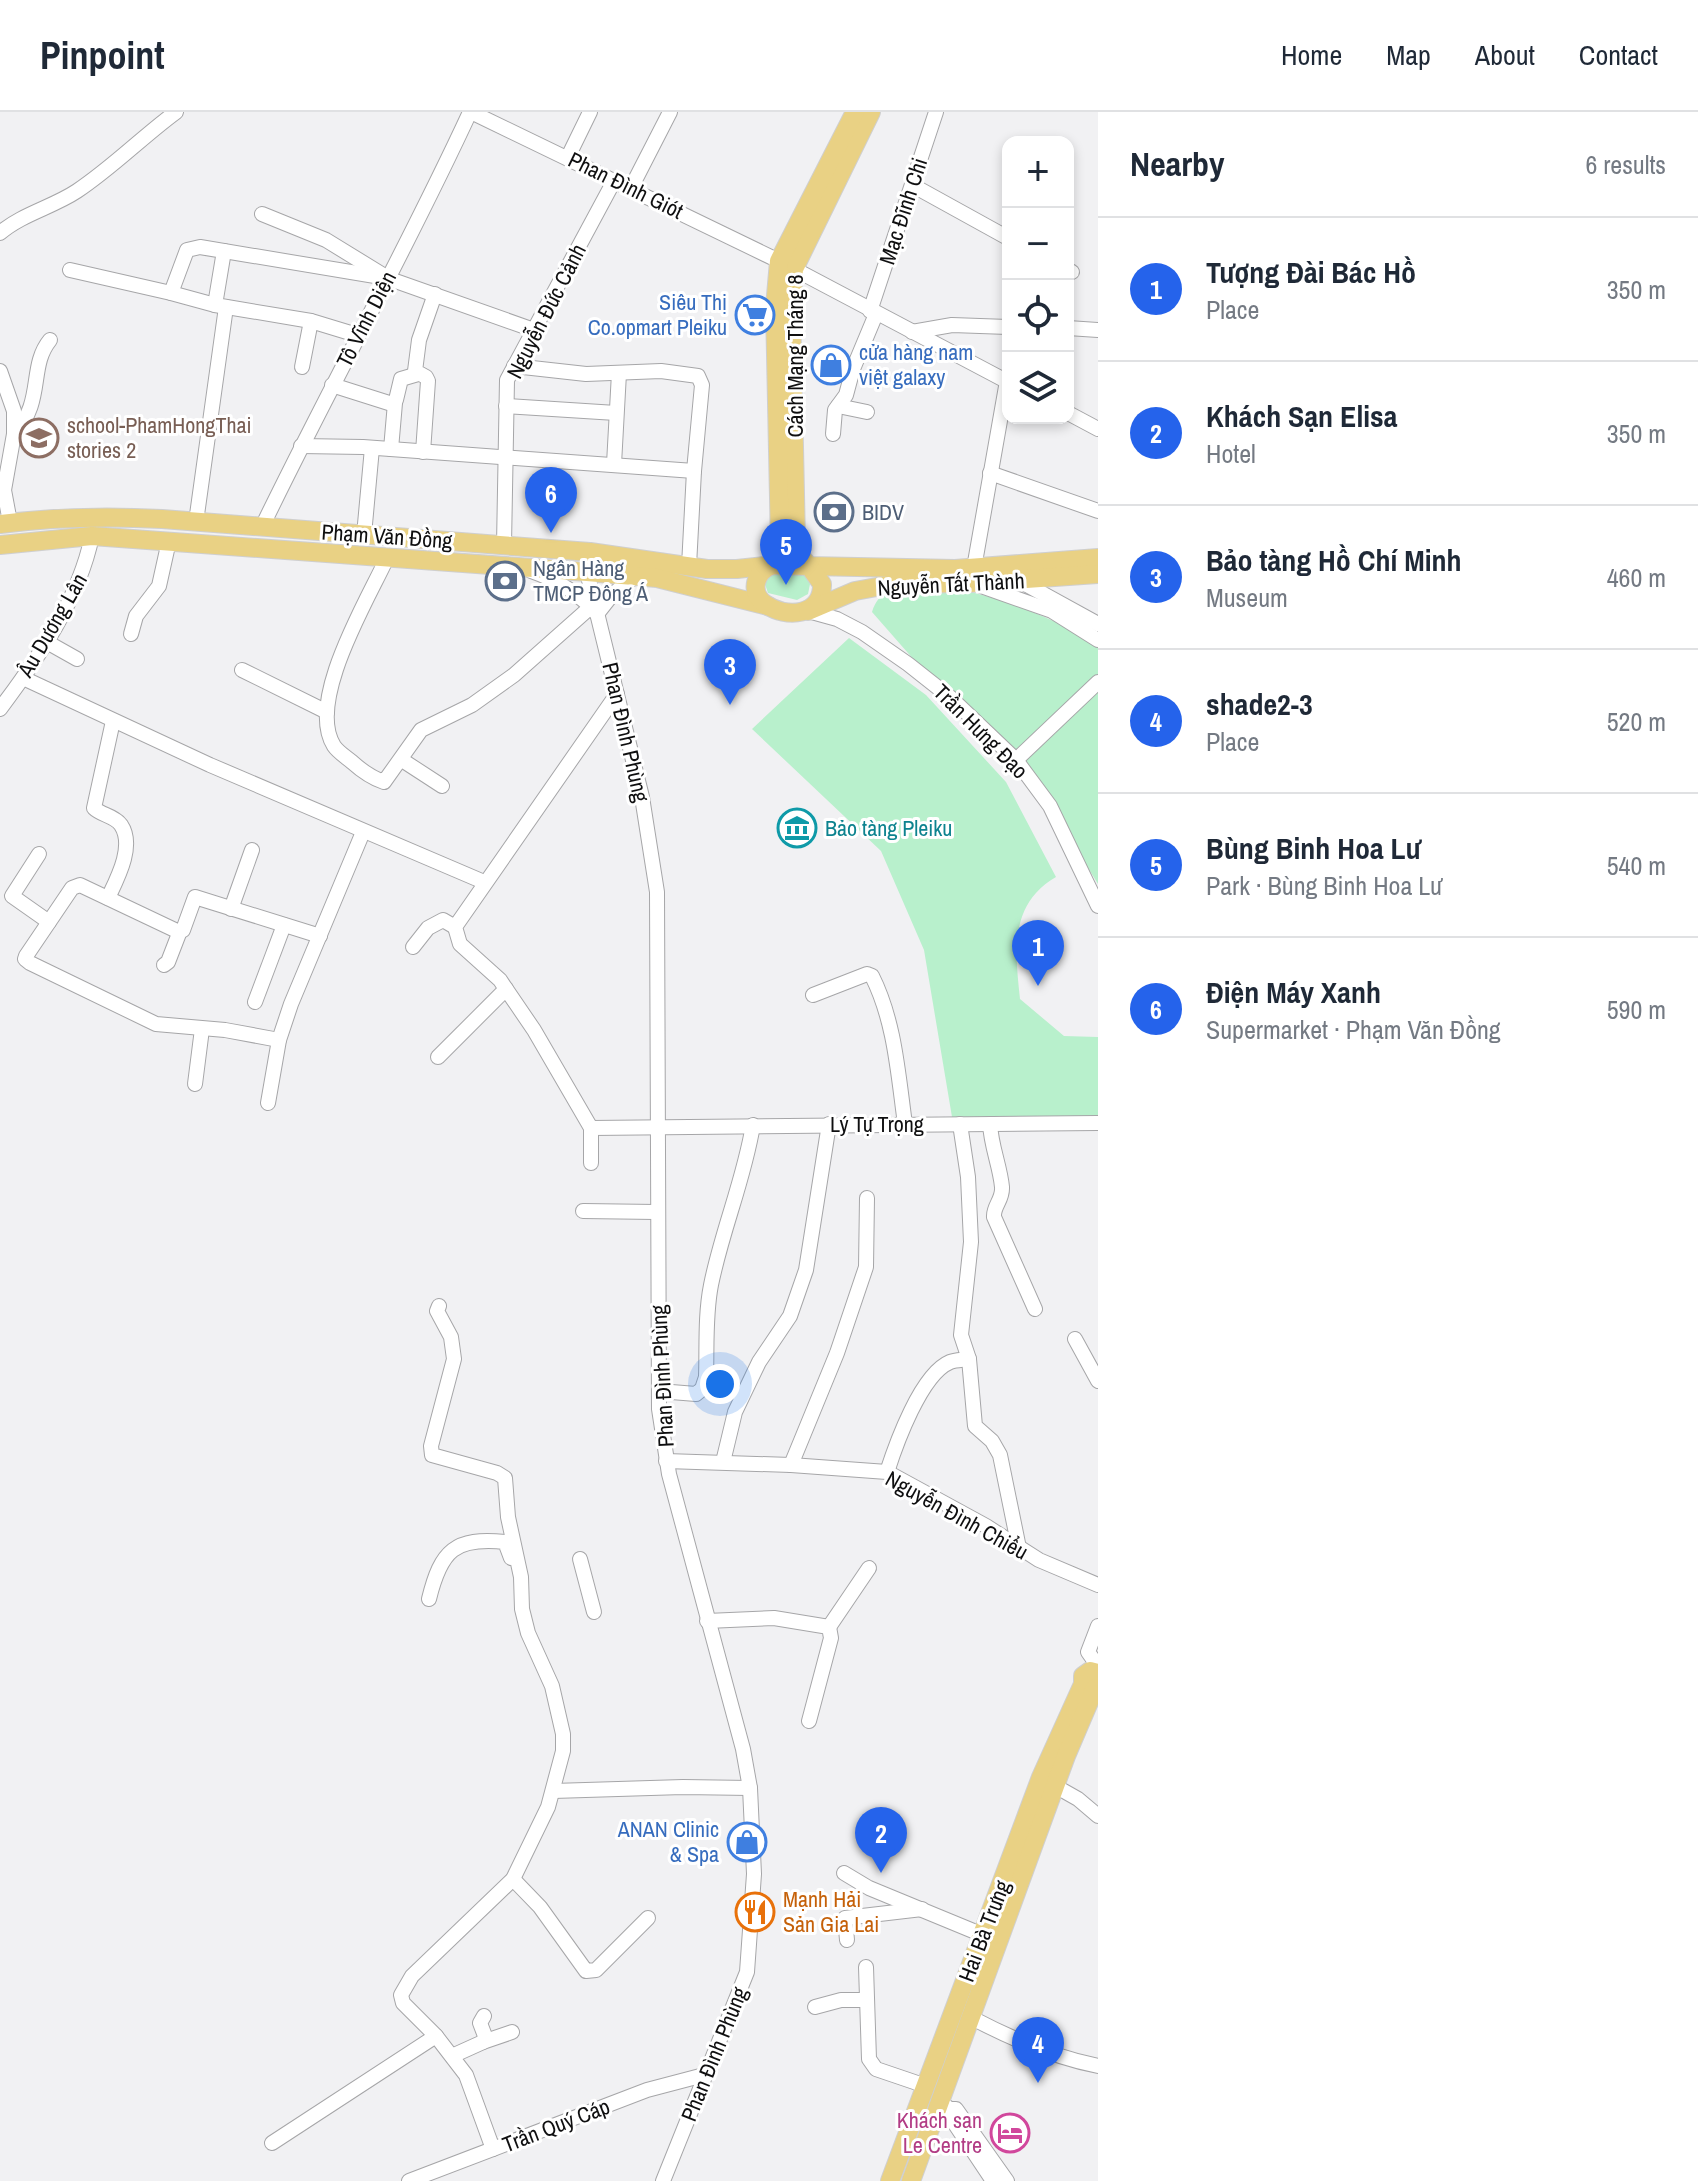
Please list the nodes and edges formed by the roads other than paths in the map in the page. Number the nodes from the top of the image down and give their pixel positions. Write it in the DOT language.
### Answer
graph roads {
  1 [pos="176,112"];
  2 [pos="471,112"];
  3 [pos="590,112"];
  4 [pos="670,112"];
  5 [pos="855,112"];
  6 [pos="871,112"];
  7 [pos="936,112"];
  8 [pos="568,157"];
  9 [pos="614,181"];
  10 [pos="912,185"];
  11 [pos="631,188"];
  12 [pos="262,214"];
  13 [pos="0,233"];
  14 [pos="1002,235"];
  15 [pos="224,251"];
  16 [pos="787,265"];
  17 [pos="70,270"];
  18 [pos="387,278"];
  19 [pos="171,293"];
  20 [pos="435,294"];
  21 [pos="220,306"];
  22 [pos="873,312"];
  23 [pos="311,321"];
  24 [pos="1002,327"];
  25 [pos="1096,327"];
  26 [pos="1074,328"];
  27 [pos="534,330"];
  28 [pos="912,332"];
  29 [pos="357,335"];
  30 [pos="50,340"];
  31 [pos="514,366"];
  32 [pos="302,367"];
  33 [pos="0,371"];
  34 [pos="619,373"];
  35 [pos="418,374"];
  36 [pos="1002,379"];
  37 [pos="332,385"];
  38 [pos="395,403"];
  39 [pos="506,406"];
  40 [pos="838,406"];
  41 [pos="867,412"];
  42 [pos="1002,412"];
  43 [pos="616,413"];
  44 [pos="1074,416"];
  45 [pos="1098,429"];
  46 [pos="14,434"];
  47 [pos="833,434"];
  48 [pos="301,446"];
  49 [pos="372,448"];
  50 [pos="391,449"];
  51 [pos="423,452"];
  52 [pos="505,458"];
  53 [pos="614,464"];
  54 [pos="694,471"];
  55 [pos="990,473"];
  56 [pos="1098,511"];
  57 [pos="196,522"];
  58 [pos="5,523"];
  59 [pos="262,527"];
  60 [pos="364,535"];
  61 [pos="92,536"];
  62 [pos="169,541"];
  63 [pos="0,545"];
  64 [pos="504,545"];
  65 [pos="259,548"];
  66 [pos="590,552"];
  67 [pos="1098,558"];
  68 [pos="386,560"];
  69 [pos="773,565"];
  70 [pos="689,566"];
  71 [pos="809,566"];
  72 [pos="523,568"];
  73 [pos="562,571"];
  74 [pos="587,572"];
  75 [pos="977,573"];
  76 [pos="1098,574"];
  77 [pos="634,577"];
  78 [pos="1015,579"];
  79 [pos="768,606"];
  80 [pos="594,607"];
  81 [pos="808,611"];
  82 [pos="1098,624"];
  83 [pos="131,634"];
  84 [pos="1098,640"];
  85 [pos="45,641"];
  86 [pos="77,659"];
  87 [pos="242,670"];
  88 [pos="23,678"];
  89 [pos="1098,682"];
  90 [pos="617,694"];
  91 [pos="0,709"];
  92 [pos="327,712"];
  93 [pos="113,721"];
  94 [pos="402,760"];
  95 [pos="1016,760"];
  96 [pos="442,786"];
  97 [pos="363,832"];
  98 [pos="252,850"];
  99 [pos="39,854"];
  100 [pos="484,882"];
  101 [pos="108,898"];
  102 [pos="1098,906"];
  103 [pos="231,909"];
  104 [pos="49,922"];
  105 [pos="284,925"];
  106 [pos="455,927"];
  107 [pos="180,931"];
  108 [pos="320,936"];
  109 [pos="413,947"];
  110 [pos="164,965"];
  111 [pos="506,989"];
  112 [pos="813,995"];
  113 [pos="255,1002"];
  114 [pos="202,1029"];
  115 [pos="279,1040"];
  116 [pos="438,1057"];
  117 [pos="195,1084"];
  118 [pos="268,1103"];
  119 [pos="1098,1123"];
  120 [pos="829,1124"];
  121 [pos="905,1124"];
  122 [pos="960,1124"];
  123 [pos="990,1124"];
  124 [pos="656,1125"];
  125 [pos="753,1125"];
  126 [pos="591,1128"];
  127 [pos="591,1163"];
  128 [pos="867,1198"];
  129 [pos="583,1211"];
  130 [pos="656,1212"];
  131 [pos="439,1306"];
  132 [pos="1035,1309"];
  133 [pos="1075,1339"];
  134 [pos="969,1359"];
  135 [pos="1098,1381"];
  136 [pos="659,1391"];
  137 [pos="666,1461"];
  138 [pos="723,1462"];
  139 [pos="791,1465"];
  140 [pos="887,1472"];
  141 [pos="1019,1548"];
  142 [pos="580,1559"];
  143 [pos="869,1568"];
  144 [pos="1098,1585"];
  145 [pos="521,1598"];
  146 [pos="429,1599"];
  147 [pos="594,1612"];
  148 [pos="707,1621"];
  149 [pos="1098,1626"];
  150 [pos="829,1627"];
  151 [pos="1094,1675"];
  152 [pos="809,1721"];
  153 [pos="1048,1782"];
  154 [pos="750,1788"];
  155 [pos="553,1791"];
  156 [pos="1098,1816"];
  157 [pos="844,1873"];
  158 [pos="513,1879"];
  159 [pos="923,1909"];
  160 [pos="648,1918"];
  161 [pos="983,1935"];
  162 [pos="847,1940"];
  163 [pos="866,1967"];
  164 [pos="867,2000"];
  165 [pos="815,2007"];
  166 [pos="484,2016"];
  167 [pos="972,2018"];
  168 [pos="512,2032"];
  169 [pos="436,2036"];
  170 [pos="483,2042"];
  171 [pos="452,2056"];
  172 [pos="1098,2066"];
  173 [pos="704,2075"];
  174 [pos="926,2086"];
  175 [pos="945,2106"];
  176 [pos="272,2143"];
  177 [pos="493,2149"];
  178 [pos="409,2181"];
  179 [pos="663,2181"];
  180 [pos="890,2181"];
  181 [pos="911,2181"];
  182 [pos="993,2181"];
  183 [pos="1007,2181"];
  1 -- 13 [label="street"];
  2 -- 8 [label="street, Phan Đình Giót"];
  2 -- 18 [label="street, Tô Vĩnh Diện"];
  3 -- 8 [label="street"];
  4 -- 11 [label="street"];
  5 -- 16 [label="main road, Cách Mạng Tháng 8"];
  6 -- 16 [label="main road, Cách Mạng Tháng 8"];
  7 -- 10 [label="street, Mạc Đĩnh Chi"];
  8 -- 9 [label="street, Phan Đình Giót"];
  9 -- 11 [label="street, Phan Đình Giót"];
  9 -- 27 [label="street, Nguyễn Đức Cảnh"];
  10 -- 14 [label="street"];
  10 -- 22 [label="street, Mạc Đĩnh Chi"];
  11 -- 16 [label="street, Phan Đình Giót"];
  12 -- 18 [label="street"];
  15 -- 18 [label="street"];
  15 -- 19 [label="street"];
  15 -- 21 [label="street"];
  16 -- 22 [label="street, Phan Đình Giót"];
  16 -- 69 [label="main road, Cách Mạng Tháng 8"];
  16 -- 71 [label="main road, Cách Mạng Tháng 8"];
  17 -- 19 [label="street"];
  18 -- 20 [label="street"];
  18 -- 29 [label="street, Tô Vĩnh Diện"];
  19 -- 21 [label="street"];
  20 -- 27 [label="street"];
  20 -- 35 [label="street"];
  21 -- 23 [label="street"];
  21 -- 57 [label="street"];
  22 -- 28 [label="street, Phan Đình Giót"];
  22 -- 40 [label="street, Mạc Đĩnh Chi"];
  23 -- 29 [label="street"];
  23 -- 32 [label="street"];
  24 -- 28 [label="street"];
  25 -- 26 [label="street"];
  27 -- 31 [label="street, Nguyễn Đức Cảnh"];
  28 -- 36 [label="street, Phan Đình Giót"];
  29 -- 37 [label="street, Tô Vĩnh Diện"];
  30 -- 46 [label="street"];
  31 -- 34 [label="street"];
  31 -- 39 [label="street, Nguyễn Đức Cảnh"];
  33 -- 46 [label="street"];
  34 -- 43 [label="street"];
  34 -- 54 [label="street"];
  35 -- 38 [label="street"];
  35 -- 51 [label="street"];
  37 -- 38 [label="street"];
  37 -- 48 [label="street, Tô Vĩnh Diện"];
  38 -- 50 [label="street"];
  39 -- 43 [label="street"];
  39 -- 52 [label="street, Nguyễn Đức Cảnh"];
  40 -- 41 [label="street"];
  40 -- 47 [label="street, Mạc Đĩnh Chi"];
  42 -- 55 [label="street"];
  43 -- 53 [label="street"];
  44 -- 45 [label="street"];
  46 -- 58 [label="street"];
  48 -- 49 [label="street"];
  48 -- 59 [label="street, Tô Vĩnh Diện"];
  49 -- 50 [label="street"];
  49 -- 60 [label="street"];
  50 -- 51 [label="street"];
  51 -- 52 [label="street"];
  52 -- 53 [label="street"];
  52 -- 64 [label="street, Nguyễn Đức Cảnh"];
  53 -- 54 [label="street"];
  54 -- 70 [label="street"];
  55 -- 56 [label="street"];
  55 -- 75 [label="street"];
  57 -- 58 [label="main road, Phạm Văn Đồng"];
  57 -- 59 [label="main road, Phạm Văn Đồng"];
  59 -- 60 [label="main road, Phạm Văn Đồng"];
  59 -- 65 [label="main road"];
  60 -- 64 [label="main road, Phạm Văn Đồng"];
  61 -- 62 [label="main road, Phạm Văn Đồng"];
  61 -- 63 [label="main road, Phạm Văn Đồng"];
  61 -- 85 [label="street, Âu Dương Lân"];
  62 -- 65 [label="main road, Phạm Văn Đồng"];
  62 -- 83 [label="street"];
  64 -- 66 [label="main road, Phạm Văn Đồng"];
  65 -- 68 [label="main road, Phạm Văn Đồng"];
  66 -- 70 [label="main road, Phạm Văn Đồng"];
  66 -- 74 [label="street, Phan Đình Phùng"];
  67 -- 75 [label="main road, Nguyễn Tất Thành"];
  68 -- 72 [label="main road, Phạm Văn Đồng"];
  68 -- 92 [label="street"];
  69 -- 70 [label="main road, Phạm Văn Đồng"];
  69 -- 71 [label="main road"];
  69 -- 79 [label="main road"];
  71 -- 75 [label="main road, Nguyễn Tất Thành"];
  71 -- 81 [label="main road"];
  72 -- 73 [label="main road, Phạm Văn Đồng"];
  72 -- 80 [label="street"];
  73 -- 74 [label="main road, Phạm Văn Đồng"];
  73 -- 80 [label="street"];
  74 -- 77 [label="main road, Phạm Văn Đồng"];
  74 -- 80 [label="street, Phan Đình Phùng"];
  75 -- 78 [label="main road"];
  75 -- 81 [label="main road, Nguyễn Tất Thành"];
  75 -- 84 [label="street"];
  76 -- 78 [label="main road, Nguyễn Tất Thành"];
  77 -- 79 [label="main road, Phạm Văn Đồng"];
  77 -- 80 [label="street"];
  78 -- 82 [label="street"];
  79 -- 81 [label="main road"];
  80 -- 90 [label="street, Phan Đình Phùng"];
  80 -- 94 [label="street"];
  81 -- 95 [label="street, Trần Hưng Đạo"];
  85 -- 86 [label="street"];
  85 -- 88 [label="street, Âu Dương Lân"];
  87 -- 92 [label="street"];
  88 -- 91 [label="street, Âu Dương Lân"];
  88 -- 93 [label="street"];
  89 -- 95 [label="street"];
  90 -- 100 [label="street"];
  90 -- 124 [label="street, Phan Đình Phùng"];
  92 -- 94 [label="street"];
  93 -- 97 [label="street"];
  93 -- 101 [label="street"];
  94 -- 96 [label="street"];
  95 -- 102 [label="street, Trần Hưng Đạo"];
  97 -- 100 [label="street"];
  97 -- 108 [label="street"];
  98 -- 103 [label="street"];
  99 -- 104 [label="street"];
  100 -- 106 [label="street"];
  101 -- 104 [label="street"];
  101 -- 107 [label="street"];
  103 -- 105 [label="street"];
  103 -- 107 [label="street"];
  104 -- 114 [label="street"];
  105 -- 108 [label="street"];
  105 -- 113 [label="street"];
  106 -- 109 [label="street"];
  106 -- 111 [label="street"];
  107 -- 110 [label="street"];
  108 -- 115 [label="street"];
  111 -- 116 [label="street"];
  111 -- 126 [label="street"];
  112 -- 121 [label="street"];
  114 -- 115 [label="street"];
  114 -- 117 [label="street"];
  115 -- 118 [label="street"];
  119 -- 123 [label="street, Lý Tự Trọng"];
  120 -- 121 [label="street, Lý Tự Trọng"];
  120 -- 125 [label="street, Lý Tự Trọng"];
  120 -- 138 [label="street"];
  121 -- 122 [label="street, Lý Tự Trọng"];
  122 -- 123 [label="street, Lý Tự Trọng"];
  122 -- 134 [label="street"];
  123 -- 132 [label="street"];
  124 -- 125 [label="street, Lý Tự Trọng"];
  124 -- 126 [label="street, Lý Tự Trọng"];
  124 -- 130 [label="street, Phan Đình Phùng"];
  125 -- 136 [label="street"];
  126 -- 127 [label="street"];
  128 -- 139 [label="street"];
  129 -- 130 [label="street"];
  130 -- 136 [label="street, Phan Đình Phùng"];
  131 -- 145 [label="street"];
  133 -- 135 [label="street"];
  134 -- 140 [label="street"];
  134 -- 141 [label="street"];
  136 -- 137 [label="street, Phan Đình Phùng"];
  137 -- 138 [label="street, Nguyễn Đình Chiểu"];
  137 -- 148 [label="street, Phan Đình Phùng"];
  138 -- 139 [label="street, Nguyễn Đình Chiểu"];
  139 -- 140 [label="street, Nguyễn Đình Chiểu"];
  140 -- 141 [label="street, Nguyễn Đình Chiểu"];
  141 -- 144 [label="street, Nguyễn Đình Chiểu"];
  142 -- 147 [label="street"];
  143 -- 150 [label="street"];
  145 -- 146 [label="street"];
  145 -- 155 [label="street"];
  148 -- 150 [label="street"];
  148 -- 154 [label="street, Phan Đình Phùng"];
  149 -- 151 [label="street"];
  150 -- 152 [label="street"];
  151 -- 153 [label="main road, Hai Bà Trưng"];
  153 -- 156 [label="street"];
  153 -- 161 [label="main road, Hai Bà Trưng"];
  153 -- 167 [label="main road"];
  154 -- 155 [label="street"];
  154 -- 173 [label="street, Phan Đình Phùng"];
  155 -- 158 [label="street"];
  157 -- 159 [label="street"];
  158 -- 160 [label="street"];
  158 -- 169 [label="street"];
  159 -- 161 [label="street"];
  159 -- 162 [label="street"];
  161 -- 174 [label="main road, Hai Bà Trưng"];
  163 -- 164 [label="street"];
  164 -- 165 [label="street"];
  164 -- 174 [label="street"];
  166 -- 170 [label="street"];
  167 -- 172 [label="street"];
  167 -- 175 [label="main road"];
  168 -- 170 [label="street"];
  169 -- 171 [label="street"];
  169 -- 176 [label="street"];
  170 -- 171 [label="street"];
  171 -- 177 [label="street"];
  173 -- 177 [label="street, Trần Quý Cáp"];
  173 -- 179 [label="street, Phan Đình Phùng"];
  174 -- 175 [label="main road"];
  174 -- 180 [label="main road, Hai Bà Trưng"];
  175 -- 181 [label="main road"];
  175 -- 182 [label="street"];
  175 -- 183 [label="street"];
  177 -- 178 [label="street, Trần Quý Cáp"];
}
